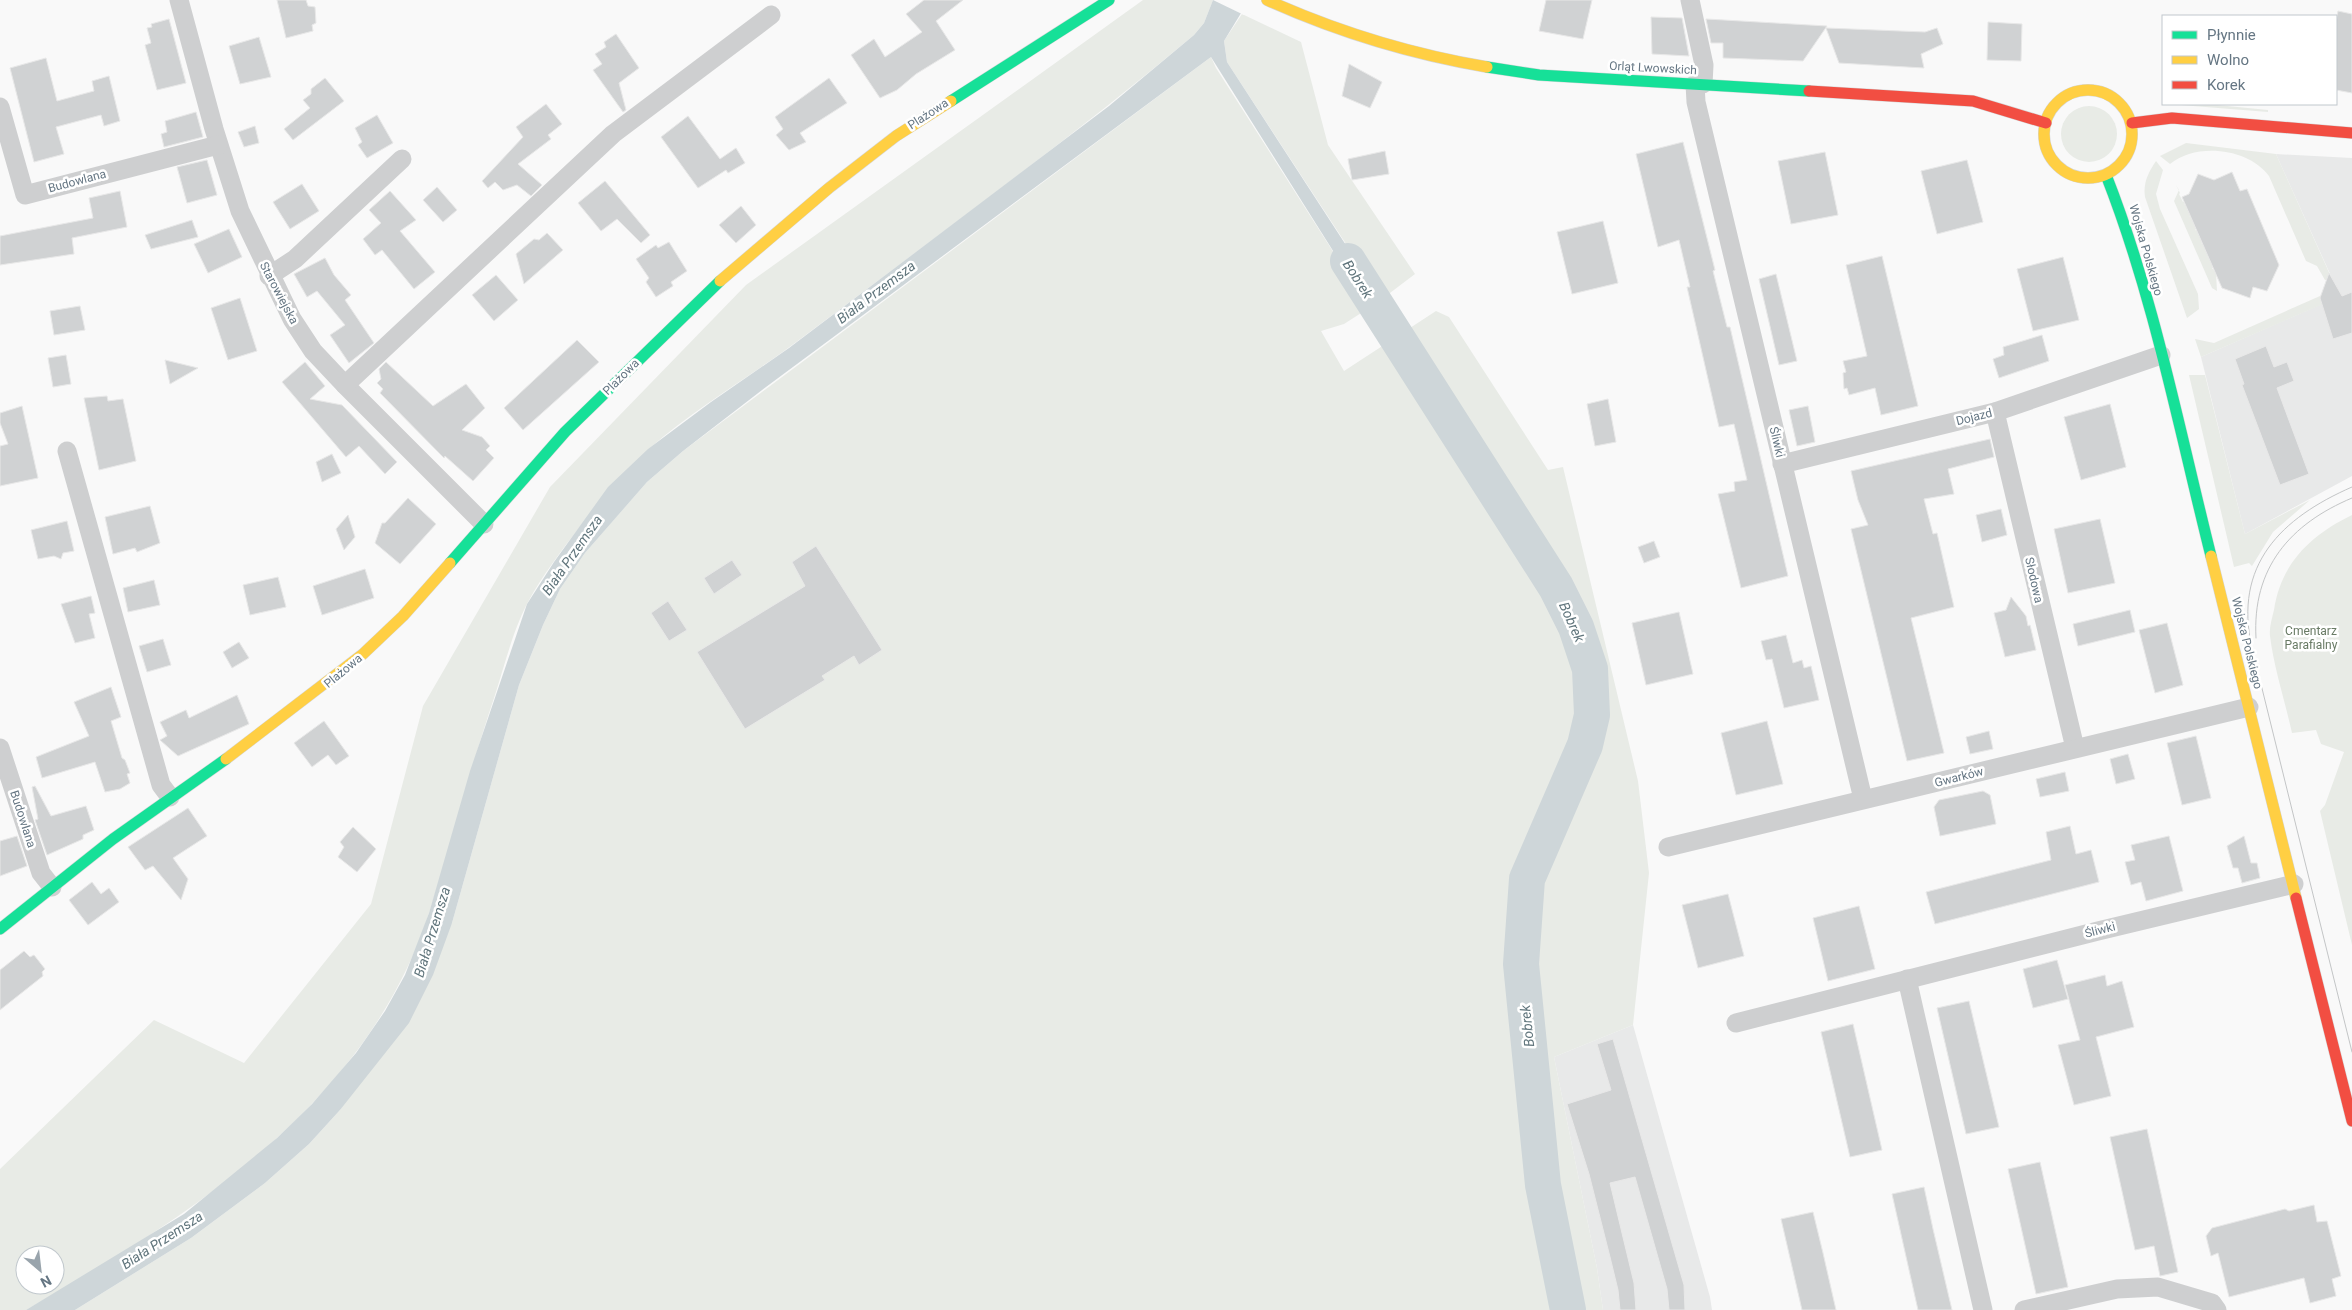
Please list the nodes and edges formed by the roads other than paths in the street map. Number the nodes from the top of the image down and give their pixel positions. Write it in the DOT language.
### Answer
graph roads {
  1 [pos="179,0"];
  2 [pos="1109,0"];
  3 [pos="1267,0"];
  4 [pos="1690,0"];
  5 [pos="771,15"];
  6 [pos="1699,84"];
  7 [pos="0,107"];
  8 [pos="2046,123"];
  9 [pos="2132,124"];
  10 [pos="2352,133"];
  11 [pos="218,145"];
  12 [pos="402,159"];
  13 [pos="2106,175"];
  14 [pos="269,276"];
  15 [pos="2161,355"];
  16 [pos="345,385"];
  17 [pos="1996,412"];
  18 [pos="66,451"];
  19 [pos="1782,464"];
  20 [pos="484,524"];
  21 [pos="2249,707"];
  22 [pos="0,748"];
  23 [pos="2075,748"];
  24 [pos="170,798"];
  25 [pos="1863,799"];
  26 [pos="1668,847"];
  27 [pos="2294,884"];
  28 [pos="52,887"];
  29 [pos="0,929"];
  30 [pos="1907,979"];
  31 [pos="1736,1024"];
  32 [pos="2352,1121"];
  33 [pos="1983,1310"];
  34 [pos="2024,1310"];
  35 [pos="2216,1310"];
  1 -- 11 [label="street, Starowiejska"];
  2 -- 20 [label="main road, Plażowa"];
  3 -- 6 [label="main road, Orląt Lwowskich"];
  4 -- 6 [label="street, Śliwki"];
  5 -- 16 [label="street"];
  6 -- 8 [label="main road, Orląt Lwowskich"];
  6 -- 19 [label="street, Śliwki"];
  7 -- 11 [label="street, Budowlana"];
  8 -- 9 [label="main road"];
  8 -- 13 [label="main road"];
  9 -- 10 [label="main road"];
  9 -- 13 [label="main road"];
  11 -- 14 [label="street, Starowiejska"];
  12 -- 14 [label="street"];
  13 -- 15 [label="main road, Wojska Polskiego"];
  14 -- 16 [label="street, Starowiejska"];
  15 -- 17 [label="street, Dojazd"];
  15 -- 21 [label="main road, Wojska Polskiego"];
  16 -- 20 [label="street, Starowiejska"];
  17 -- 19 [label="street, Dojazd"];
  17 -- 23 [label="street, Słodowa"];
  18 -- 24 [label="street"];
  19 -- 25 [label="street, Śliwki"];
  20 -- 24 [label="main road, Plażowa"];
  21 -- 23 [label="street, Gwarków"];
  21 -- 27 [label="main road, Wojska Polskiego"];
  22 -- 28 [label="street, Budowlana"];
  23 -- 25 [label="street, Gwarków"];
  24 -- 28 [label="main road, Plażowa"];
  25 -- 26 [label="street, Gwarków"];
  27 -- 30 [label="street, Śliwki"];
  27 -- 32 [label="main road, Wojska Polskiego"];
  28 -- 29 [label="main road, Plażowa"];
  30 -- 31 [label="street, Śliwki"];
  30 -- 33 [label="street"];
  34 -- 35 [label="street"];
}
